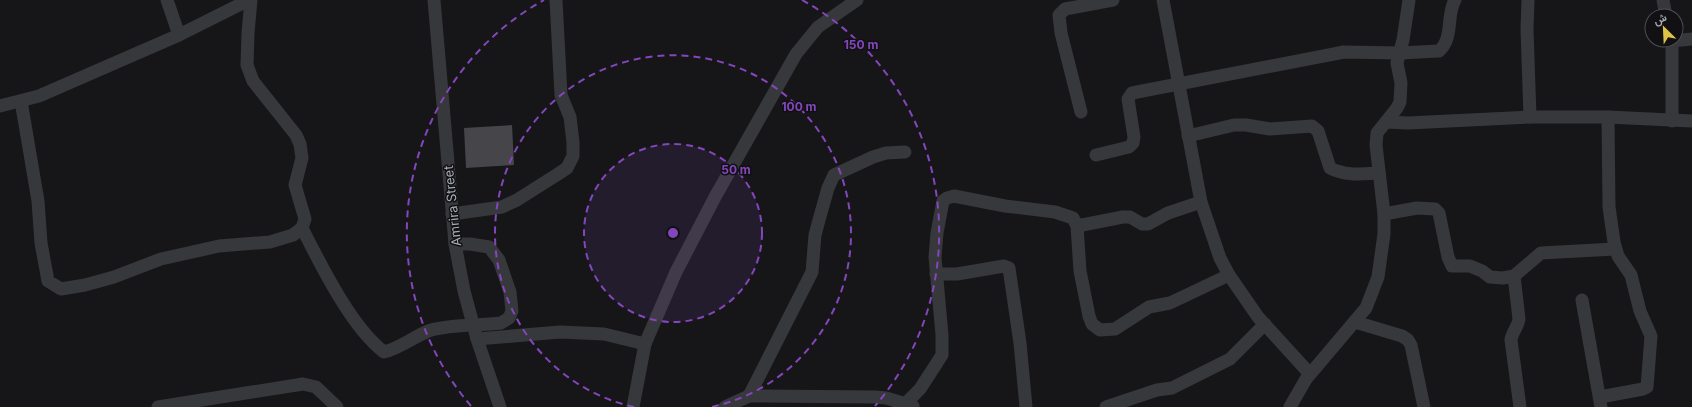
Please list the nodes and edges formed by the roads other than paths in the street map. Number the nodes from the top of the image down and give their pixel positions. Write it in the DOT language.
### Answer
graph roads {
  1 [pos="167,0"];
  2 [pos="250,0"];
  3 [pos="434,0"];
  4 [pos="556,0"];
  5 [pos="857,0"];
  6 [pos="1113,0"];
  7 [pos="1163,0"];
  8 [pos="1409,0"];
  9 [pos="1455,0"];
  10 [pos="1528,0"];
  11 [pos="179,35"];
  12 [pos="1672,48"];
  13 [pos="1399,53"];
  14 [pos="1180,84"];
  15 [pos="21,101"];
  16 [pos="0,106"];
  17 [pos="1081,112"];
  18 [pos="1530,117"];
  19 [pos="1608,117"];
  20 [pos="1672,121"];
  21 [pos="1692,121"];
  22 [pos="1386,122"];
  23 [pos="1188,136"];
  24 [pos="905,152"];
  25 [pos="1096,155"];
  26 [pos="1379,172"];
  27 [pos="1201,202"];
  28 [pos="452,214"];
  29 [pos="1384,214"];
  30 [pos="1077,226"];
  31 [pos="302,228"];
  32 [pos="455,244"];
  33 [pos="1615,249"];
  34 [pos="936,274"];
  35 [pos="1229,275"];
  36 [pos="1514,276"];
  37 [pos="1582,300"];
  38 [pos="1355,322"];
  39 [pos="1265,324"];
  40 [pos="473,325"];
  41 [pos="477,339"];
  42 [pos="645,344"];
  43 [pos="1310,374"];
  44 [pos="749,396"];
  45 [pos="796,402"];
  46 [pos="1600,402"];
  47 [pos="1131,403"];
  48 [pos="910,405"];
  49 [pos="158,407"];
  50 [pos="337,407"];
  51 [pos="500,407"];
  52 [pos="633,407"];
  53 [pos="725,407"];
  54 [pos="1026,407"];
  55 [pos="1106,407"];
  56 [pos="1290,407"];
  57 [pos="1424,407"];
  58 [pos="1520,407"];
  1 -- 11 [label="street"];
  2 -- 11 [label="street"];
  2 -- 31 [label="street"];
  3 -- 28 [label="street, Amrira Street"];
  4 -- 28 [label="street"];
  5 -- 42 [label="street"];
  6 -- 17 [label="street"];
  7 -- 14 [label="street"];
  8 -- 13 [label="street"];
  9 -- 13 [label="street"];
  10 -- 18 [label="street"];
  11 -- 15 [label="street"];
  12 -- 20 [label="street"];
  13 -- 14 [label="street"];
  13 -- 22 [label="street"];
  14 -- 23 [label="street"];
  14 -- 25 [label="street"];
  15 -- 16 [label="street"];
  15 -- 31 [label="street"];
  18 -- 19 [label="street"];
  18 -- 22 [label="street"];
  19 -- 20 [label="street"];
  19 -- 33 [label="street"];
  20 -- 21 [label="street"];
  22 -- 26 [label="street"];
  23 -- 26 [label="street"];
  23 -- 27 [label="street"];
  24 -- 44 [label="street"];
  26 -- 29 [label="street"];
  27 -- 30 [label="street"];
  27 -- 35 [label="street"];
  28 -- 32 [label="street, Amrira Street"];
  29 -- 36 [label="street"];
  29 -- 38 [label="street"];
  30 -- 34 [label="street"];
  30 -- 35 [label="street"];
  31 -- 40 [label="street"];
  32 -- 40 [label="street, Amrira Street"];
  32 -- 40 [label="street"];
  33 -- 36 [label="street"];
  33 -- 46 [label="street"];
  34 -- 48 [label="street"];
  34 -- 54 [label="street"];
  35 -- 39 [label="street"];
  36 -- 58 [label="street"];
  37 -- 46 [label="street"];
  38 -- 43 [label="street"];
  38 -- 57 [label="street"];
  39 -- 43 [label="street"];
  39 -- 47 [label="street"];
  40 -- 41 [label="street, Amrira Street"];
  41 -- 42 [label="street"];
  41 -- 51 [label="street, Amrira Street"];
  42 -- 52 [label="street"];
  43 -- 56 [label="street"];
  44 -- 45 [label="street"];
  44 -- 53 [label="street"];
  45 -- 48 [label="street"];
  47 -- 55 [label="street"];
  49 -- 50 [label="street"];
}
